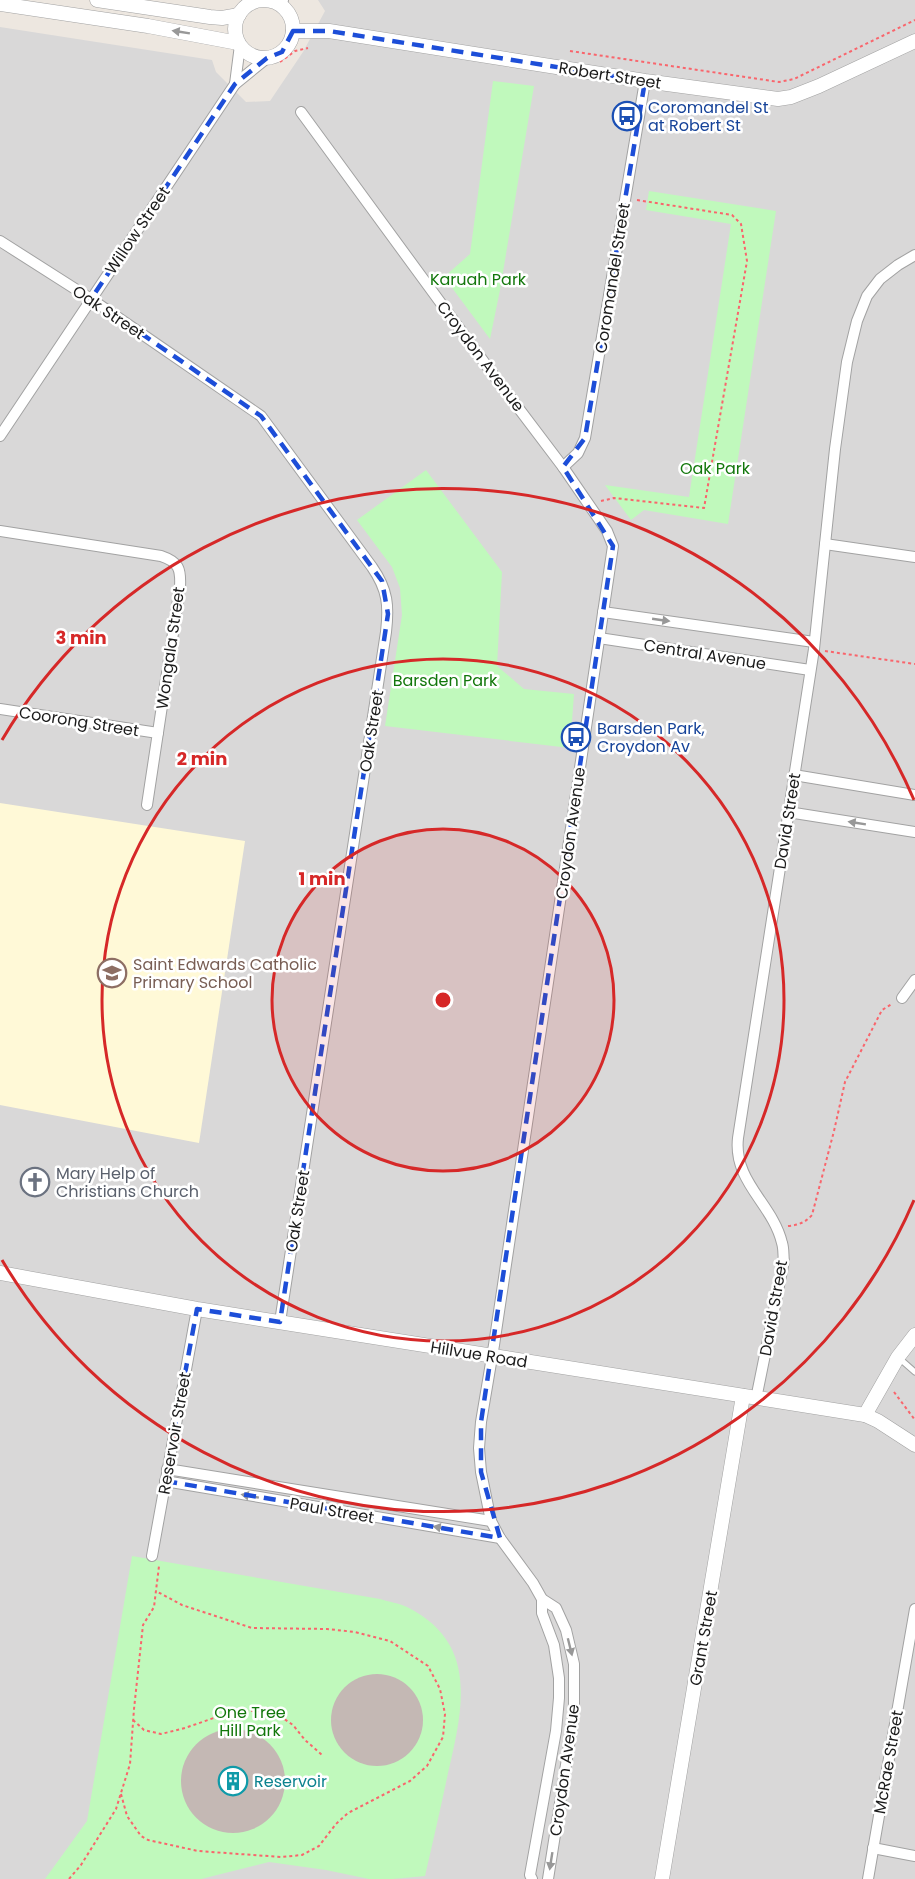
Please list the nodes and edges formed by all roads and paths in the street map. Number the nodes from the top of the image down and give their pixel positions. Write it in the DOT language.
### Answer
graph roads {
  1 [pos="98,0"];
  2 [pos="282,2"];
  3 [pos="0,4"];
  4 [pos="239,15"];
  5 [pos="915,20"];
  6 [pos="293,31"];
  7 [pos="915,41"];
  8 [pos="239,44"];
  9 [pos="308,48"];
  10 [pos="570,51"];
  11 [pos="272,61"];
  12 [pos="645,81"];
  13 [pos="235,84"];
  14 [pos="301,112"];
  15 [pos="625,199"];
  16 [pos="0,241"];
  17 [pos="915,255"];
  18 [pos="91,299"];
  19 [pos="0,436"];
  20 [pos="563,467"];
  21 [pos="590,505"];
  22 [pos="0,531"];
  23 [pos="825,544"];
  24 [pos="915,557"];
  25 [pos="603,612"];
  26 [pos="599,638"];
  27 [pos="814,646"];
  28 [pos="915,664"];
  29 [pos="810,670"];
  30 [pos="0,709"];
  31 [pos="158,734"];
  32 [pos="794,775"];
  33 [pos="915,795"];
  34 [pos="147,805"];
  35 [pos="788,812"];
  36 [pos="915,832"];
  37 [pos="915,980"];
  38 [pos="902,999"];
  39 [pos="776,1228"];
  40 [pos="0,1273"];
  41 [pos="197,1309"];
  42 [pos="280,1322"];
  43 [pos="915,1335"];
  44 [pos="492,1356"];
  45 [pos="898,1357"];
  46 [pos="915,1372"];
  47 [pos="881,1384"];
  48 [pos="750,1397"];
  49 [pos="865,1415"];
  50 [pos="915,1420"];
  51 [pos="913,1441"];
  52 [pos="167,1469"];
  53 [pos="165,1481"];
  54 [pos="491,1521"];
  55 [pos="500,1538"];
  56 [pos="152,1557"];
  57 [pos="156,1591"];
  58 [pos="542,1599"];
  59 [pos="915,1610"];
  60 [pos="133,1720"];
  61 [pos="322,1755"];
  62 [pos="121,1794"];
  63 [pos="873,1848"];
  64 [pos="915,1856"];
  65 [pos="69,1879"];
  66 [pos="532,1879"];
  67 [pos="548,1879"];
  68 [pos="662,1879"];
  69 [pos="868,1879"];
  1 -- 4 [label="street"];
  2 -- 4 [label="street"];
  2 -- 6 [label="street"];
  8 -- 3 [label="street, one-way"];
  4 -- 8 [label="street"];
  5 -- 10 [label="path"];
  6 -- 11 [label="street"];
  6 -- 12 [label="street, Robert Street"];
  7 -- 12 [label="street, Robert Street"];
  8 -- 11 [label="street"];
  8 -- 13 [label="street, Willow Street"];
  9 -- 11 [label="path"];
  11 -- 13 [label="street, Willow Street"];
  12 -- 15 [label="street, Coromandel Street"];
  13 -- 18 [label="street, Willow Street"];
  14 -- 20 [label="street, Croydon Avenue"];
  15 -- 20 [label="street, Coromandel Street"];
  15 -- 21 [label="path"];
  16 -- 18 [label="street, Oak Street"];
  17 -- 23 [label="street, David Street"];
  18 -- 19 [label="street, Willow Street"];
  18 -- 42 [label="street, Oak Street"];
  20 -- 21 [label="street, Croydon Avenue"];
  21 -- 25 [label="street, Croydon Avenue"];
  22 -- 31 [label="street, Wongala Street"];
  23 -- 24 [label="street"];
  23 -- 27 [label="street, David Street"];
  25 -- 26 [label="street, Croydon Avenue"];
  25 -- 27 [label="street, Central Avenue, one-way"];
  26 -- 29 [label="street, Central Avenue"];
  26 -- 44 [label="street, Croydon Avenue"];
  27 -- 28 [label="path"];
  27 -- 29 [label="street, David Street"];
  29 -- 32 [label="street, David Street"];
  30 -- 31 [label="street, Coorong Street"];
  31 -- 34 [label="street, Wongala Street"];
  32 -- 33 [label="street"];
  32 -- 35 [label="street, David Street"];
  36 -- 35 [label="street, one-way"];
  35 -- 39 [label="street, David Street"];
  37 -- 38 [label="street"];
  38 -- 39 [label="path"];
  39 -- 48 [label="street, David Street"];
  40 -- 41 [label="street, Hillvue Road"];
  41 -- 42 [label="street, Hillvue Road"];
  41 -- 52 [label="street, Reservoir Street"];
  42 -- 44 [label="street, Hillvue Road"];
  43 -- 45 [label="street"];
  44 -- 48 [label="street, Hillvue Road"];
  44 -- 54 [label="street, Croydon Avenue"];
  45 -- 46 [label="lane"];
  45 -- 47 [label="street"];
  47 -- 49 [label="street"];
  47 -- 50 [label="path"];
  48 -- 49 [label="street, Hillvue Road"];
  48 -- 68 [label="street, Grant Street"];
  49 -- 51 [label="street, Hillvue Road"];
  52 -- 53 [label="street, Reservoir Street"];
  52 -- 54 [label="street, Paul Street"];
  55 -- 53 [label="street, Paul Street, one-way"];
  53 -- 56 [label="street, Reservoir Street"];
  54 -- 55 [label="street, Croydon Avenue"];
  55 -- 58 [label="street, Croydon Avenue"];
  56 -- 57 [label="path"];
  57 -- 60 [label="path"];
  57 -- 62 [label="path"];
  58 -- 66 [label="street, Croydon Avenue"];
  58 -- 67 [label="street, Croydon Avenue, one-way"];
  59 -- 63 [label="street, McRae Street"];
  60 -- 61 [label="path"];
  60 -- 62 [label="path"];
  62 -- 65 [label="path"];
  63 -- 64 [label="street"];
  63 -- 69 [label="street, McRae Street"];
}
